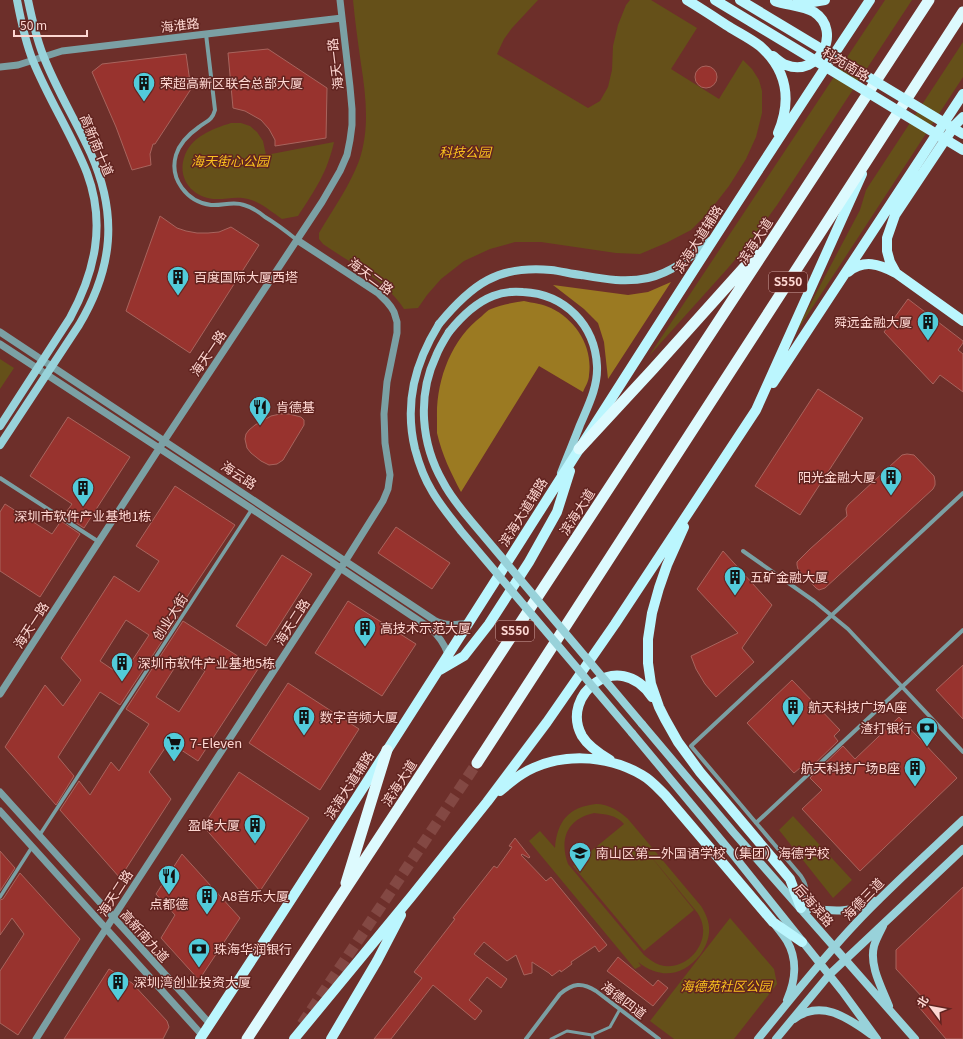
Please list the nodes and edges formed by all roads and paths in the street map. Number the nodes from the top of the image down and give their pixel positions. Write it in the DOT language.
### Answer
graph roads {
  1 [pos="17,0"];
  2 [pos="28,0"];
  3 [pos="340,0"];
  4 [pos="687,0"];
  5 [pos="715,0"];
  6 [pos="740,0"];
  7 [pos="773,0"];
  8 [pos="825,0"];
  9 [pos="870,0"];
  10 [pos="929,0"];
  11 [pos="963,12"];
  12 [pos="342,18"];
  13 [pos="206,34"];
  14 [pos="759,45"];
  15 [pos="44,57"];
  16 [pos="33,61"];
  17 [pos="0,67"];
  18 [pos="963,94"];
  19 [pos="963,117"];
  20 [pos="963,134"];
  21 [pos="873,150"];
  22 [pos="963,150"];
  23 [pos="768,155"];
  24 [pos="783,224"];
  25 [pos="714,238"];
  26 [pos="297,240"];
  27 [pos="896,273"];
  28 [pos="842,278"];
  29 [pos="963,321"];
  30 [pos="0,332"];
  31 [pos="0,344"];
  32 [pos="43,360"];
  33 [pos="52,366"];
  34 [pos="38,368"];
  35 [pos="47,374"];
  36 [pos="756,410"];
  37 [pos="0,426"];
  38 [pos="164,441"];
  39 [pos="0,445"];
  40 [pos="159,448"];
  41 [pos="577,453"];
  42 [pos="0,478"];
  43 [pos="554,488"];
  44 [pos="963,493"];
  45 [pos="697,499"];
  46 [pos="252,509"];
  47 [pos="99,542"];
  48 [pos="743,550"];
  49 [pos="346,560"];
  50 [pos="341,568"];
  51 [pos="832,615"];
  52 [pos="468,623"];
  53 [pos="963,630"];
  54 [pos="448,654"];
  55 [pos="438,671"];
  56 [pos="902,687"];
  57 [pos="0,694"];
  58 [pos="659,707"];
  59 [pos="387,750"];
  60 [pos="963,752"];
  61 [pos="477,763"];
  62 [pos="616,764"];
  63 [pos="0,792"];
  64 [pos="487,802"];
  65 [pos="0,811"];
  66 [pos="963,820"];
  67 [pos="756,823"];
  68 [pos="39,836"];
  69 [pos="32,847"];
  70 [pos="963,849"];
  71 [pos="884,894"];
  72 [pos="342,896"];
  73 [pos="0,897"];
  74 [pos="411,897"];
  75 [pos="801,908"];
  76 [pos="113,918"];
  77 [pos="888,919"];
  78 [pos="773,922"];
  79 [pos="106,929"];
  80 [pos="802,942"];
  81 [pos="835,947"];
  82 [pos="844,959"];
  83 [pos="820,964"];
  84 [pos="829,975"];
  85 [pos="783,1008"];
  86 [pos="620,1009"];
  87 [pos="890,1010"];
  88 [pos="210,1024"];
  89 [pos="787,1024"];
  90 [pos="592,1035"];
  91 [pos="201,1037"];
  92 [pos="36,1039"];
  93 [pos="247,1039"];
  94 [pos="294,1039"];
  95 [pos="331,1039"];
  96 [pos="526,1039"];
  97 [pos="551,1039"];
  98 [pos="593,1039"];
  99 [pos="659,1039"];
  100 [pos="758,1039"];
  101 [pos="776,1039"];
  102 [pos="877,1039"];
  103 [pos="915,1039"];
  1 -- 16 [label="main road, 高新南十道"];
  2 -- 15 [label="main road, 高新南十道"];
  3 -- 12 [label="street, 海天一路"];
  4 -- 14 [label="main road"];
  5 -- 22 [label="main road, 科苑南路, bridge"];
  6 -- 20 [label="main road, 科苑南路, bridge"];
  7 -- 8 [label="main road"];
  7 -- 14 [label="main road"];
  9 -- 23 [label="main road, 滨海大道辅路"];
  10 -- 24 [label="highway, 滨海大道 / S550"];
  11 -- 21 [label="highway, S550"];
  12 -- 13 [label="street, 海淮路"];
  12 -- 26 [label="street, 海天一路"];
  13 -- 15 [label="street, 海淮路"];
  13 -- 26 [label="street"];
  14 -- 23 [label="main road"];
  15 -- 16 [label="street, 海淮路"];
  15 -- 33 [label="main road, 高新南十道"];
  16 -- 17 [label="street, 海淮路"];
  16 -- 32 [label="main road, 高新南十道"];
  18 -- 28 [label="main road"];
  19 -- 27 [label="main road"];
  21 -- 36 [label="main road"];
  21 -- 61 [label="highway, S550"];
  23 -- 25 [label="main road, 滨海大道辅路"];
  24 -- 41 [label="highway"];
  24 -- 72 [label="highway, 滨海大道 / S550"];
  25 -- 41 [label="main road, 滨海大道辅路"];
  25 -- 80 [label="main road, bridge"];
  26 -- 38 [label="street, 海天一路"];
  26 -- 49 [label="street, 海天二路"];
  27 -- 28 [label="main road"];
  27 -- 29 [label="main road"];
  28 -- 36 [label="main road"];
  30 -- 32 [label="street, 海云路"];
  31 -- 34 [label="street, 海云路"];
  32 -- 33 [label="street, 海云路"];
  32 -- 34 [label="main road, 高新南十道"];
  33 -- 35 [label="main road, 高新南十道"];
  33 -- 38 [label="street, 海云路"];
  34 -- 35 [label="street, 海云路"];
  34 -- 37 [label="main road, 高新南十道"];
  35 -- 39 [label="main road, 高新南十道"];
  35 -- 40 [label="street, 海云路"];
  36 -- 45 [label="main road"];
  38 -- 40 [label="street, 海天一路"];
  38 -- 49 [label="street, 海云路"];
  40 -- 46 [label="street, 海云路"];
  40 -- 47 [label="street, 海天一路"];
  41 -- 43 [label="main road, 滨海大道辅路"];
  41 -- 55 [label="main road"];
  42 -- 47 [label="street"];
  43 -- 52 [label="main road, 滨海大道辅路"];
  43 -- 75 [label="main road, 后海滨路, bridge"];
  44 -- 51 [label="street"];
  45 -- 58 [label="main road"];
  45 -- 64 [label="main road"];
  46 -- 50 [label="street, 海云路"];
  46 -- 68 [label="street, 创业大街"];
  47 -- 57 [label="street, 海天一路"];
  48 -- 51 [label="street"];
  49 -- 50 [label="street, 海天二路"];
  49 -- 52 [label="street, 海云路"];
  50 -- 54 [label="street, 海云路"];
  50 -- 76 [label="street, 海天二路"];
  51 -- 56 [label="street"];
  51 -- 67 [label="street"];
  52 -- 54 [label="main road, 滨海大道辅路"];
  53 -- 56 [label="street"];
  54 -- 55 [label="main road, 滨海大道辅路"];
  55 -- 59 [label="main road, 滨海大道辅路"];
  56 -- 60 [label="street"];
  56 -- 67 [label="street"];
  58 -- 62 [label="main road"];
  58 -- 75 [label="main road"];
  59 -- 72 [label="highway"];
  59 -- 88 [label="main road, 滨海大道辅路"];
  62 -- 64 [label="main road"];
  62 -- 78 [label="main road"];
  63 -- 68 [label="street, 高新南九道"];
  64 -- 74 [label="main road"];
  65 -- 69 [label="street, 高新南九道"];
  66 -- 71 [label="main road, 海德三道"];
  67 -- 75 [label="street"];
  68 -- 76 [label="street, 高新南九道"];
  69 -- 73 [label="street"];
  69 -- 79 [label="street, 高新南九道"];
  70 -- 77 [label="main road"];
  71 -- 75 [label="main road"];
  71 -- 81 [label="main road, 海德三道"];
  72 -- 93 [label="highway, 滨海大道 / S550"];
  74 -- 94 [label="main road"];
  74 -- 95 [label="main road"];
  75 -- 81 [label="main road, 后海滨路"];
  76 -- 79 [label="street, 海天二路"];
  76 -- 88 [label="street, 高新南九道"];
  77 -- 82 [label="main road"];
  77 -- 87 [label="main road"];
  78 -- 80 [label="main road"];
  78 -- 85 [label="main road"];
  79 -- 91 [label="street, 高新南九道"];
  79 -- 92 [label="street, 海天二路"];
  80 -- 83 [label="main road"];
  81 -- 82 [label="main road, 后海滨路"];
  81 -- 83 [label="main road, 海德三道"];
  82 -- 84 [label="main road"];
  82 -- 87 [label="main road, 后海滨路"];
  83 -- 84 [label="main road"];
  83 -- 85 [label="main road, 海德三道"];
  84 -- 89 [label="main road"];
  84 -- 102 [label="main road"];
  85 -- 100 [label="main road, 海德三道"];
  86 -- 90 [label="lane"];
  86 -- 96 [label="street, 海德四道"];
  86 -- 99 [label="street, 海德四道"];
  87 -- 103 [label="main road, 后海滨路"];
  88 -- 91 [label="main road, 滨海大道辅路"];
  89 -- 101 [label="main road"];
  89 -- 102 [label="main road"];
  90 -- 97 [label="lane"];
  90 -- 98 [label="lane"];
}
